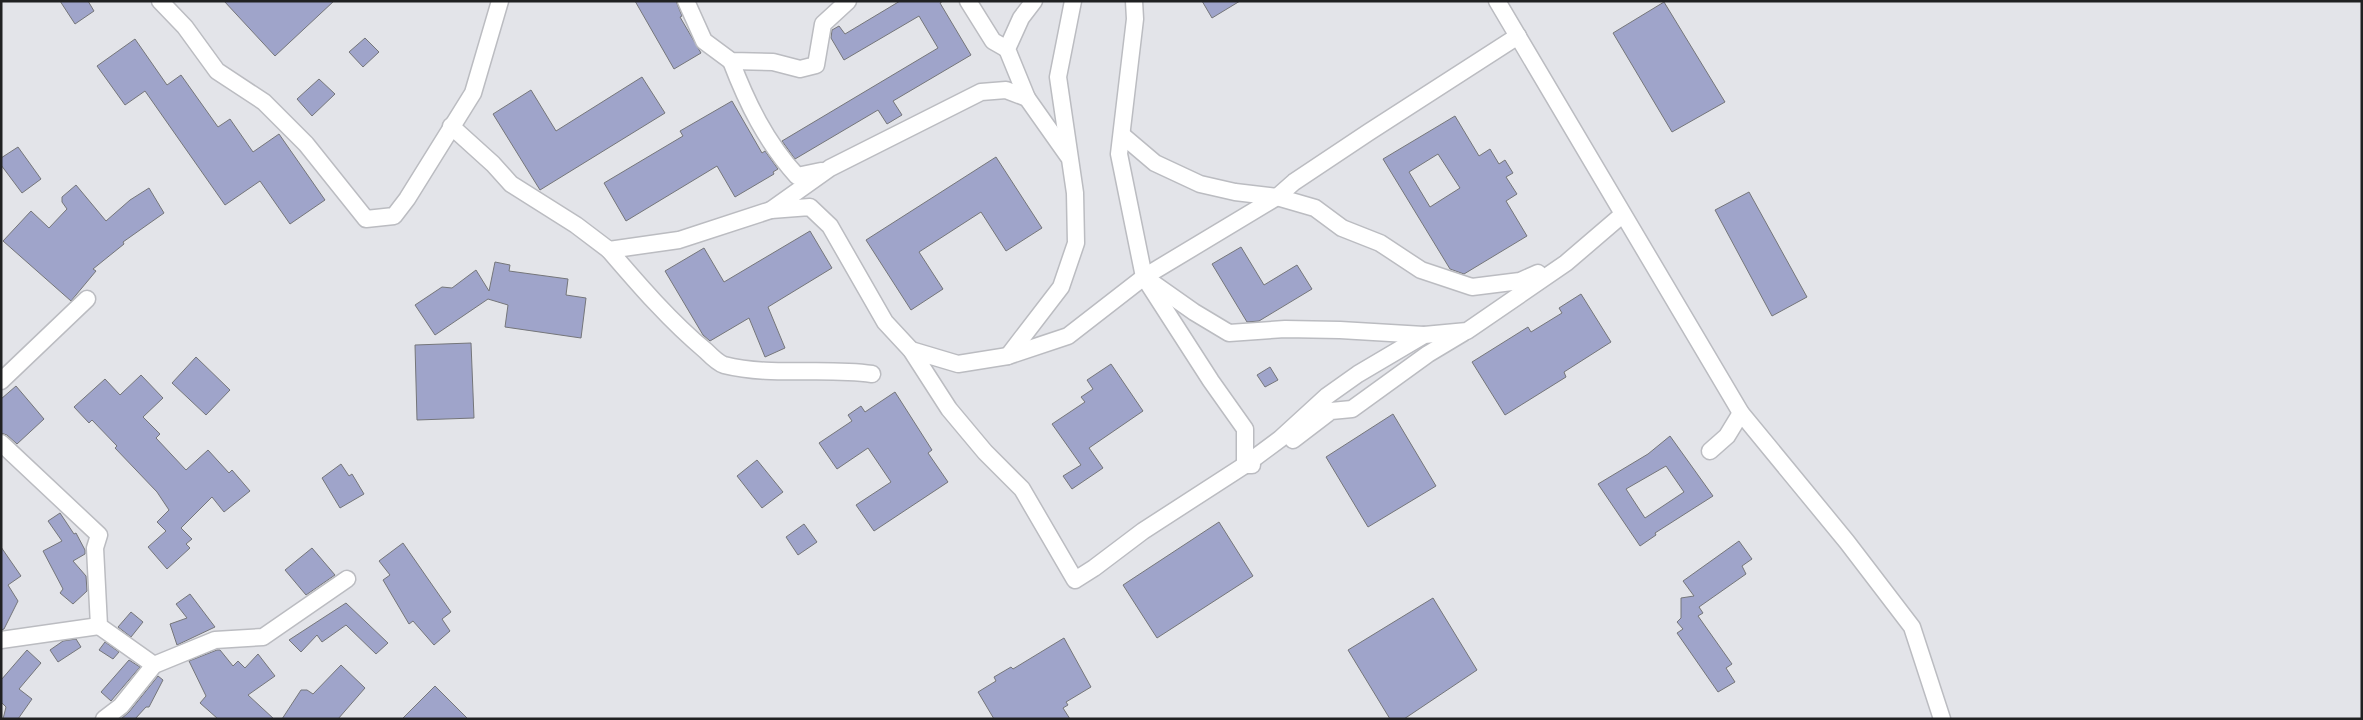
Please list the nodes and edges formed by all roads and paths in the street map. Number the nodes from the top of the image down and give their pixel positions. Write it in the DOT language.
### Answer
graph roads {
  1 [pos="160,1"];
  2 [pos="500,1"];
  3 [pos="686,1"];
  4 [pos="848,1"];
  5 [pos="968,1"];
  6 [pos="1034,1"];
  7 [pos="1073,1"];
  8 [pos="1134,1"];
  9 [pos="1497,1"];
  10 [pos="1518,36"];
  11 [pos="1007,49"];
  12 [pos="731,61"];
  13 [pos="1026,98"];
  14 [pos="452,126"];
  15 [pos="1122,135"];
  16 [pos="1070,159"];
  17 [pos="830,168"];
  18 [pos="1277,197"];
  19 [pos="771,210"];
  20 [pos="1622,215"];
  21 [pos="609,250"];
  22 [pos="1566,263"];
  23 [pos="1144,277"];
  24 [pos="87,299"];
  25 [pos="1467,331"];
  26 [pos="1424,335"];
  27 [pos="912,350"];
  28 [pos="1008,356"];
  29 [pos="872,374"];
  30 [pos="1,381"];
  31 [pos="1741,413"];
  32 [pos="1,443"];
  33 [pos="1710,451"];
  34 [pos="1245,466"];
  35 [pos="347,579"];
  36 [pos="99,626"];
  37 [pos="1,640"];
  38 [pos="154,665"];
  39 [pos="104,719"];
  40 [pos="1942,719"];
  1 -- 14 [label="street"];
  2 -- 14 [label="street"];
  3 -- 12 [label="street"];
  4 -- 12 [label="street"];
  5 -- 11 [label="street"];
  6 -- 11 [label="street"];
  7 -- 16 [label="street"];
  8 -- 15 [label="street"];
  9 -- 10 [label="street"];
  10 -- 18 [label="street"];
  10 -- 20 [label="street"];
  11 -- 13 [label="street"];
  12 -- 17 [label="street"];
  13 -- 16 [label="street"];
  13 -- 17 [label="street"];
  14 -- 21 [label="street"];
  15 -- 18 [label="street"];
  15 -- 23 [label="street"];
  16 -- 28 [label="street"];
  17 -- 19 [label="street"];
  18 -- 22 [label="street"];
  18 -- 23 [label="street"];
  19 -- 21 [label="street"];
  19 -- 27 [label="street"];
  20 -- 22 [label="street"];
  20 -- 31 [label="street"];
  21 -- 29 [label="street"];
  22 -- 25 [label="street"];
  23 -- 26 [label="street"];
  23 -- 28 [label="street"];
  23 -- 34 [label="street"];
  24 -- 30 [label="street"];
  25 -- 26 [label="street"];
  25 -- 34 [label="street"];
  26 -- 34 [label="street"];
  27 -- 28 [label="street"];
  27 -- 34 [label="street"];
  31 -- 33 [label="street"];
  31 -- 40 [label="street"];
  32 -- 36 [label="street"];
  35 -- 38 [label="street"];
  36 -- 37 [label="street"];
  36 -- 38 [label="street"];
  38 -- 39 [label="street"];
}
